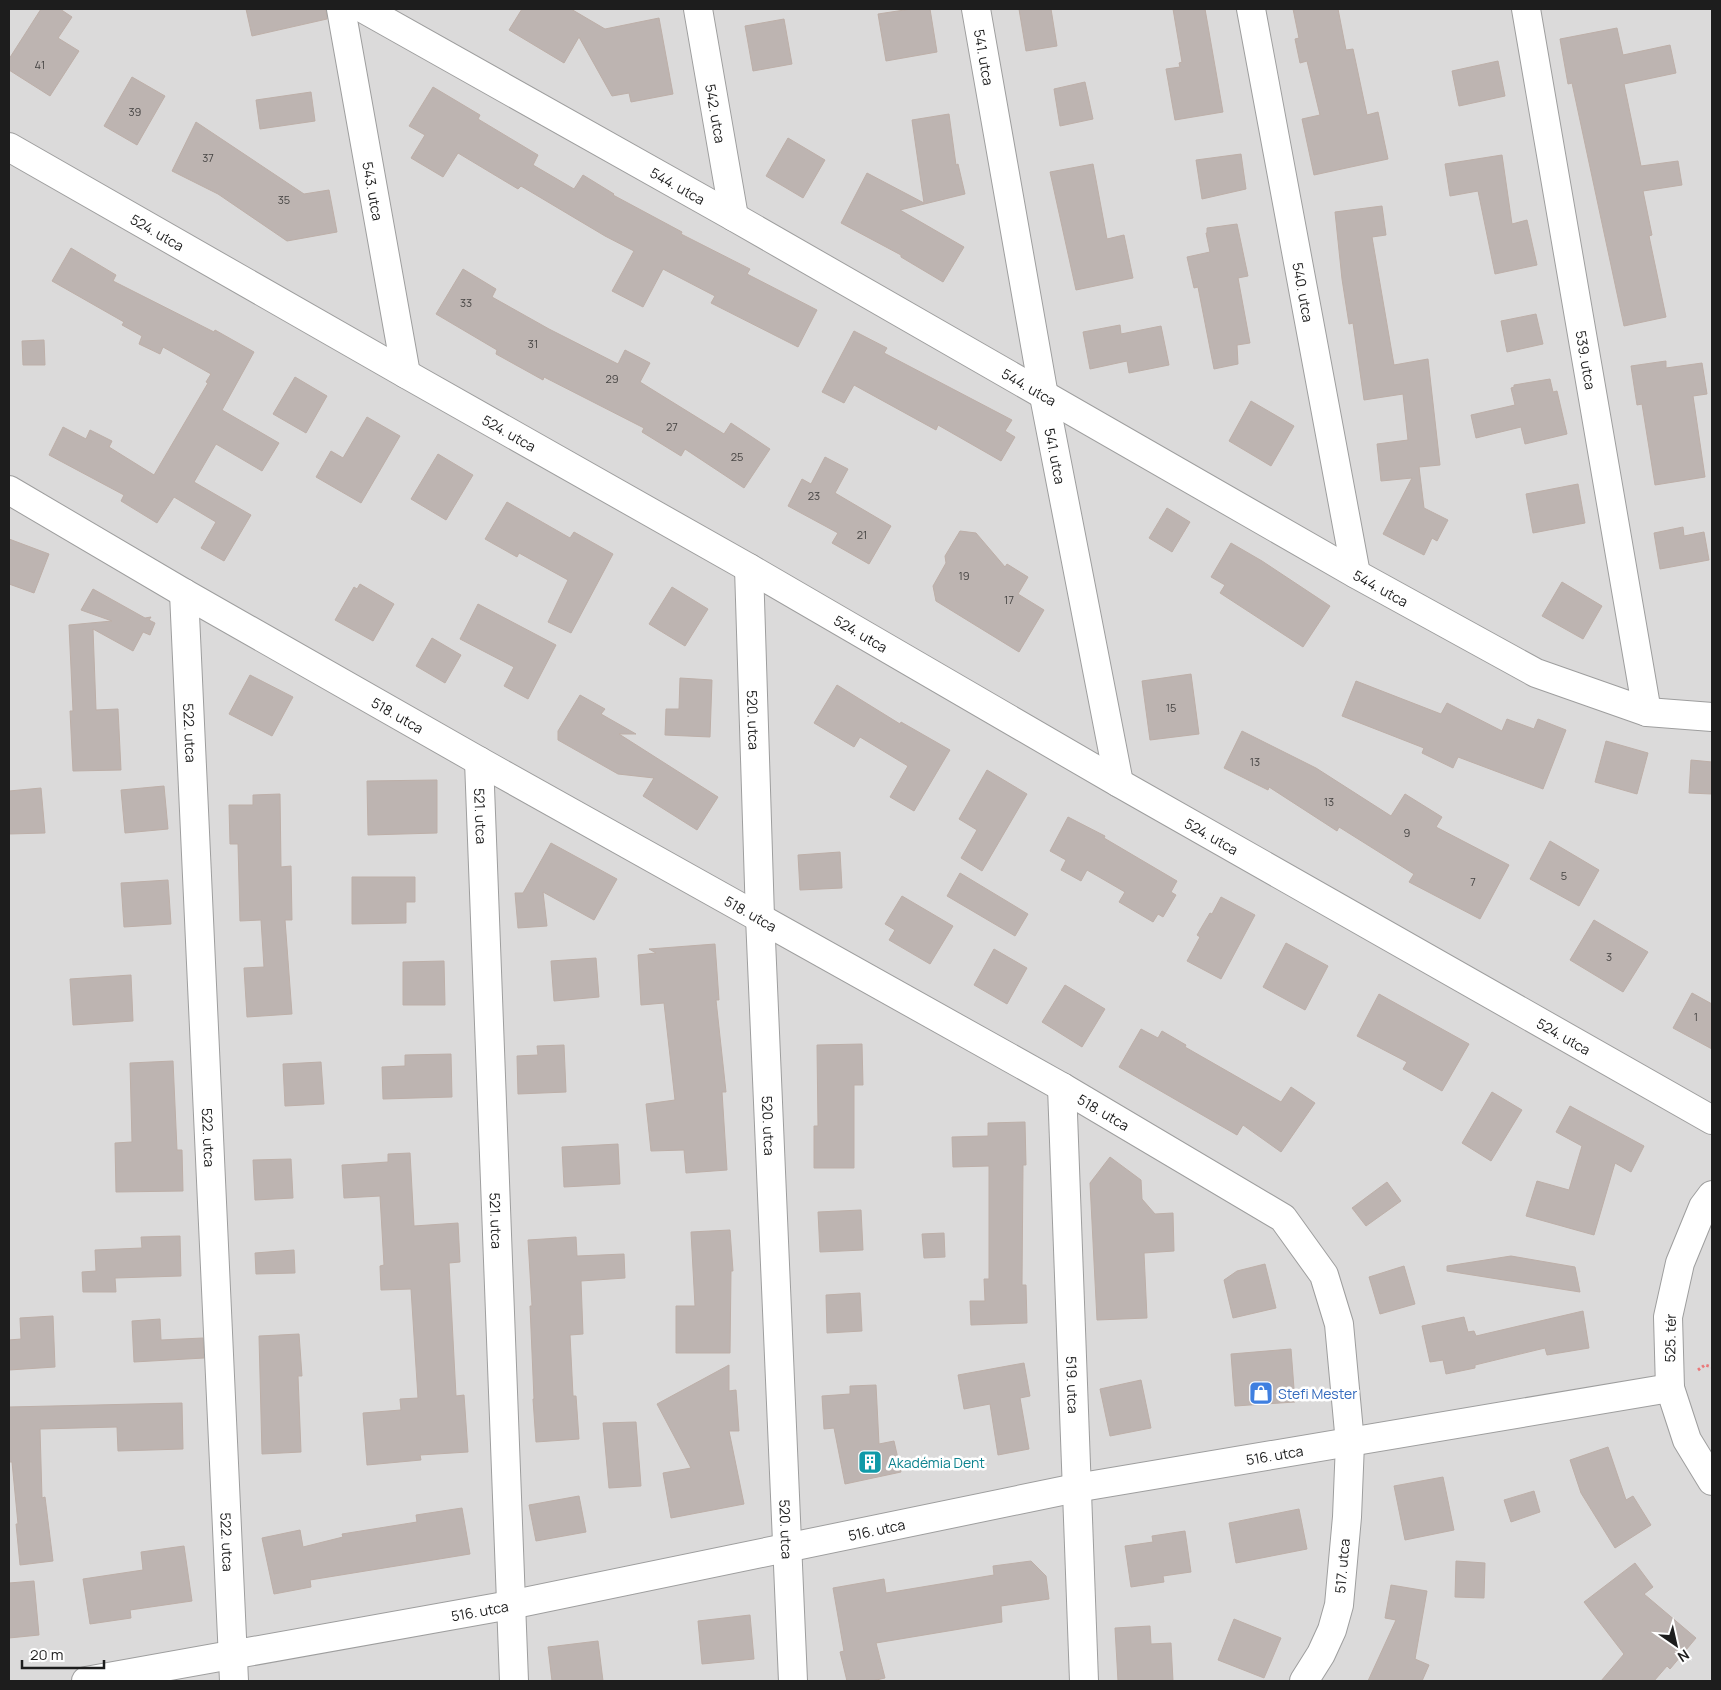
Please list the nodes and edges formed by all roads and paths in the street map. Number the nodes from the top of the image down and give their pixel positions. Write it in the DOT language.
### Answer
graph roads {
  1 [pos="341,9"];
  2 [pos="364,9"];
  3 [pos="698,9"];
  4 [pos="976,9"];
  5 [pos="1251,9"];
  6 [pos="1526,9"];
  7 [pos="9,147"];
  8 [pos="734,218"];
  9 [pos="406,374"];
  10 [pos="1044,396"];
  11 [pos="9,490"];
  12 [pos="749,568"];
  13 [pos="1356,574"];
  14 [pos="184,593"];
  15 [pos="1647,712"];
  16 [pos="1712,717"];
  17 [pos="479,761"];
  18 [pos="1119,783"];
  19 [pos="760,917"];
  20 [pos="1062,1087"];
  21 [pos="1712,1120"];
  22 [pos="1712,1195"];
  23 [pos="1670,1388"];
  24 [pos="1350,1443"];
  25 [pos="1712,1480"];
  26 [pos="1076,1488"];
  27 [pos="787,1548"];
  28 [pos="510,1604"];
  29 [pos="232,1654"];
  30 [pos="86,1681"];
  31 [pos="234,1681"];
  32 [pos="514,1681"];
  33 [pos="793,1681"];
  34 [pos="1084,1681"];
  35 [pos="1304,1681"];
  1 -- 9 [label="street, 543. utca"];
  2 -- 8 [label="street, 544. utca"];
  3 -- 8 [label="street, 542. utca"];
  4 -- 10 [label="street, 541. utca"];
  5 -- 13 [label="street, 540. utca"];
  6 -- 15 [label="street, 539. utca"];
  7 -- 9 [label="street, 524. utca"];
  8 -- 10 [label="street, 544. utca"];
  9 -- 12 [label="street, 524. utca"];
  10 -- 13 [label="street, 544. utca"];
  10 -- 18 [label="street, 541. utca"];
  11 -- 14 [label="street, 518. utca"];
  12 -- 18 [label="street, 524. utca"];
  12 -- 19 [label="street, 520. utca"];
  13 -- 15 [label="street, 544. utca"];
  14 -- 17 [label="street, 518. utca"];
  14 -- 29 [label="street, 522. utca"];
  15 -- 16 [label="street, 544. utca"];
  17 -- 19 [label="street, 518. utca"];
  17 -- 28 [label="street, 521. utca"];
  18 -- 21 [label="street, 524. utca"];
  19 -- 20 [label="street, 518. utca"];
  19 -- 27 [label="street, 520. utca"];
  20 -- 24 [label="street, 518. utca"];
  20 -- 26 [label="street, 519. utca"];
  22 -- 23 [label="street, 525. tér"];
  23 -- 24 [label="street, 516. utca"];
  23 -- 25 [label="street, 525. tér"];
  24 -- 26 [label="street, 516. utca"];
  24 -- 35 [label="street, 517. utca"];
  26 -- 27 [label="street, 516. utca"];
  26 -- 34 [label="street, 519. utca"];
  27 -- 28 [label="street, 516. utca"];
  27 -- 33 [label="street, 520. utca"];
  28 -- 29 [label="street, 516. utca"];
  28 -- 32 [label="street, 521. utca"];
  29 -- 30 [label="street, 516. utca"];
  29 -- 31 [label="street, 522. utca"];
}
